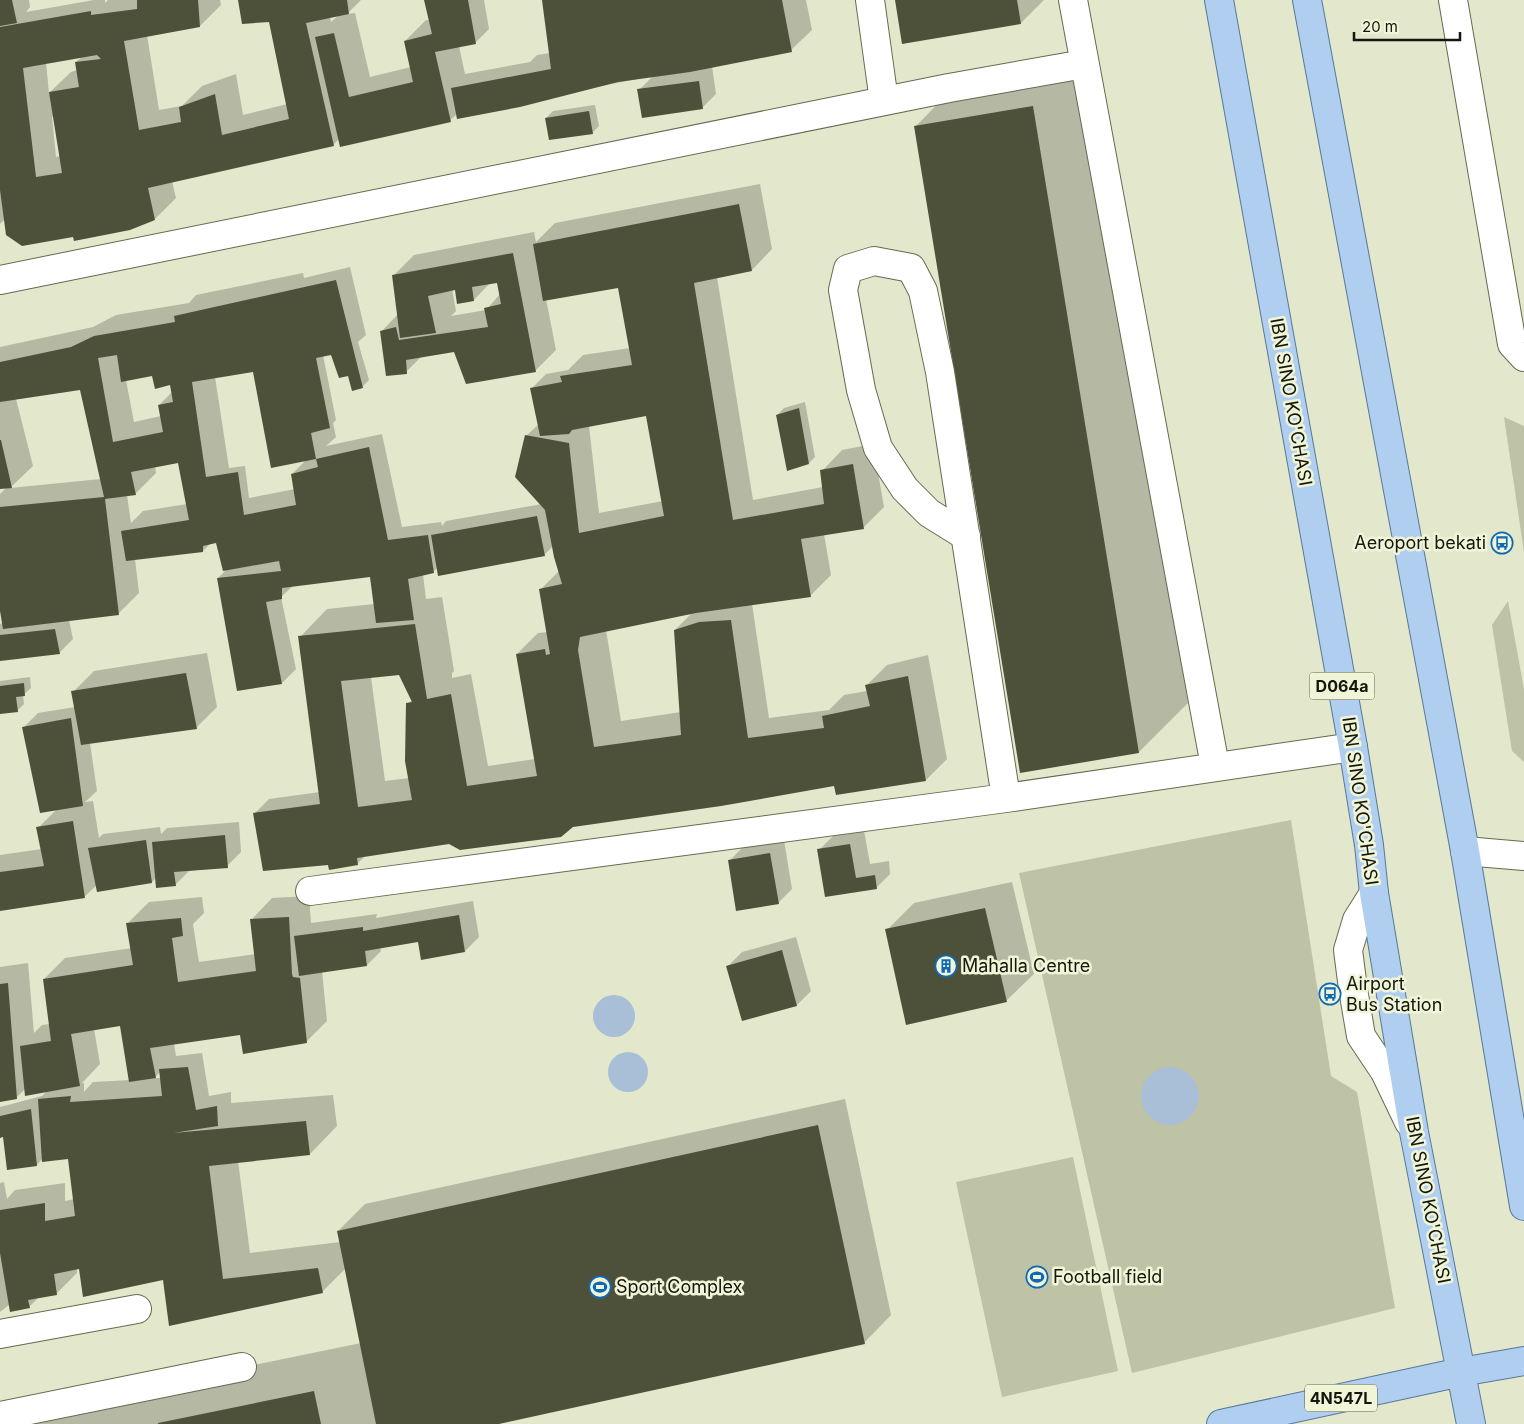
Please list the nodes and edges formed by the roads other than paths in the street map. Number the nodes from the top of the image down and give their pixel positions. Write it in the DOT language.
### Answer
graph roads {
  1 [pos="870,0"];
  2 [pos="1073,0"];
  3 [pos="1219,0"];
  4 [pos="1307,0"];
  5 [pos="1454,0"];
  6 [pos="1084,64"];
  7 [pos="884,101"];
  8 [pos="1,272"];
  9 [pos="1524,357"];
  10 [pos="966,536"];
  11 [pos="1353,747"];
  12 [pos="1215,766"];
  13 [pos="1006,798"];
  14 [pos="1466,851"];
  15 [pos="1524,856"];
  16 [pos="310,891"];
  17 [pos="1374,893"];
  18 [pos="1414,1132"];
  19 [pos="1524,1206"];
  20 [pos="137,1309"];
  21 [pos="0,1334"];
  22 [pos="1524,1362"];
  23 [pos="242,1367"];
  24 [pos="1461,1372"];
  25 [pos="0,1416"];
  26 [pos="1221,1424"];
  27 [pos="1471,1424"];
  1 -- 7 [label="street"];
  2 -- 6 [label="street"];
  3 -- 11 [label="main road, IBN SINO KO'CHASI / D064a"];
  4 -- 14 [label="main road"];
  5 -- 9 [label="street"];
  6 -- 7 [label="street"];
  6 -- 12 [label="street"];
  7 -- 8 [label="street"];
  10 -- 10 [label="street"];
  10 -- 13 [label="street"];
  11 -- 12 [label="street"];
  11 -- 17 [label="main road, IBN SINO KO'CHASI / D064a"];
  12 -- 13 [label="street"];
  13 -- 16 [label="street"];
  14 -- 15 [label="street"];
  14 -- 19 [label="main road"];
  17 -- 18 [label="main road, IBN SINO KO'CHASI / D064a"];
  17 -- 18 [label="street"];
  18 -- 24 [label="main road, IBN SINO KO'CHASI / D064a"];
  20 -- 21 [label="street"];
  22 -- 24 [label="main road"];
  23 -- 25 [label="street"];
  24 -- 26 [label="main road, 4N547L"];
  24 -- 27 [label="main road, IBN SINO KO'CHASI / D064a"];
}
